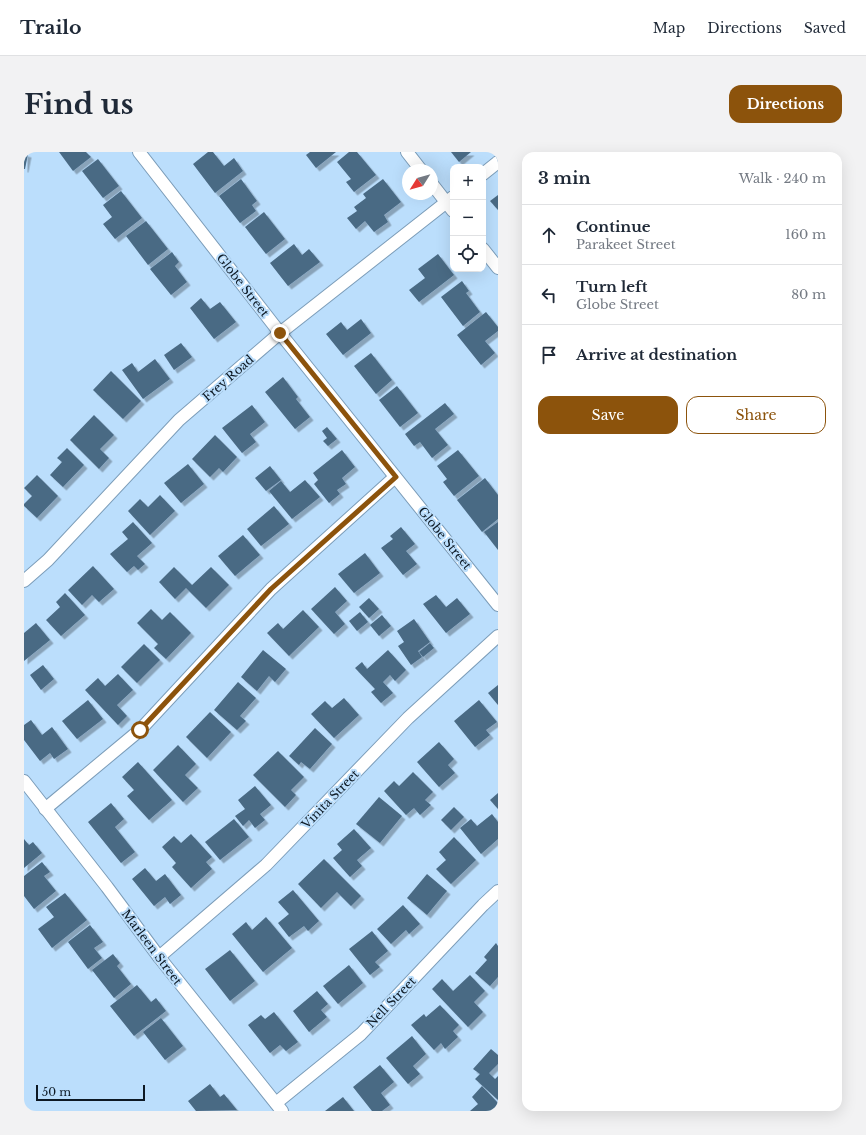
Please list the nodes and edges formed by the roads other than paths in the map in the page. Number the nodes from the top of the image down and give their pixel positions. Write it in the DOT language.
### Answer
graph roads {
  1 [pos="139,152"];
  2 [pos="407,152"];
  3 [pos="498,162"];
  4 [pos="416,164"];
  5 [pos="486,172"];
  6 [pos="438,190"];
  7 [pos="450,203"];
  8 [pos="450,205"];
  9 [pos="486,253"];
  10 [pos="498,268"];
  11 [pos="280,333"];
  12 [pos="396,477"];
  13 [pos="24,581"];
  14 [pos="498,605"];
  15 [pos="498,636"];
  16 [pos="24,781"];
  17 [pos="46,809"];
  18 [pos="498,891"];
  19 [pos="159,958"];
  20 [pos="279,1107"];
  1 -- 11 [label="street, Globe Street"];
  2 -- 4 [label="street"];
  3 -- 5 [label="street"];
  6 -- 7 [label="street"];
  8 -- 11 [label="street, Frey Road"];
  9 -- 10 [label="street"];
  11 -- 12 [label="street, Globe Street"];
  11 -- 13 [label="street, Frey Road"];
  12 -- 14 [label="street, Globe Street"];
  12 -- 17 [label="street"];
  15 -- 19 [label="street, Vinita Street"];
  16 -- 17 [label="street, Marleen Street"];
  17 -- 19 [label="street, Marleen Street"];
  18 -- 20 [label="street, Nell Street"];
  19 -- 20 [label="street, Marleen Street"];
}
